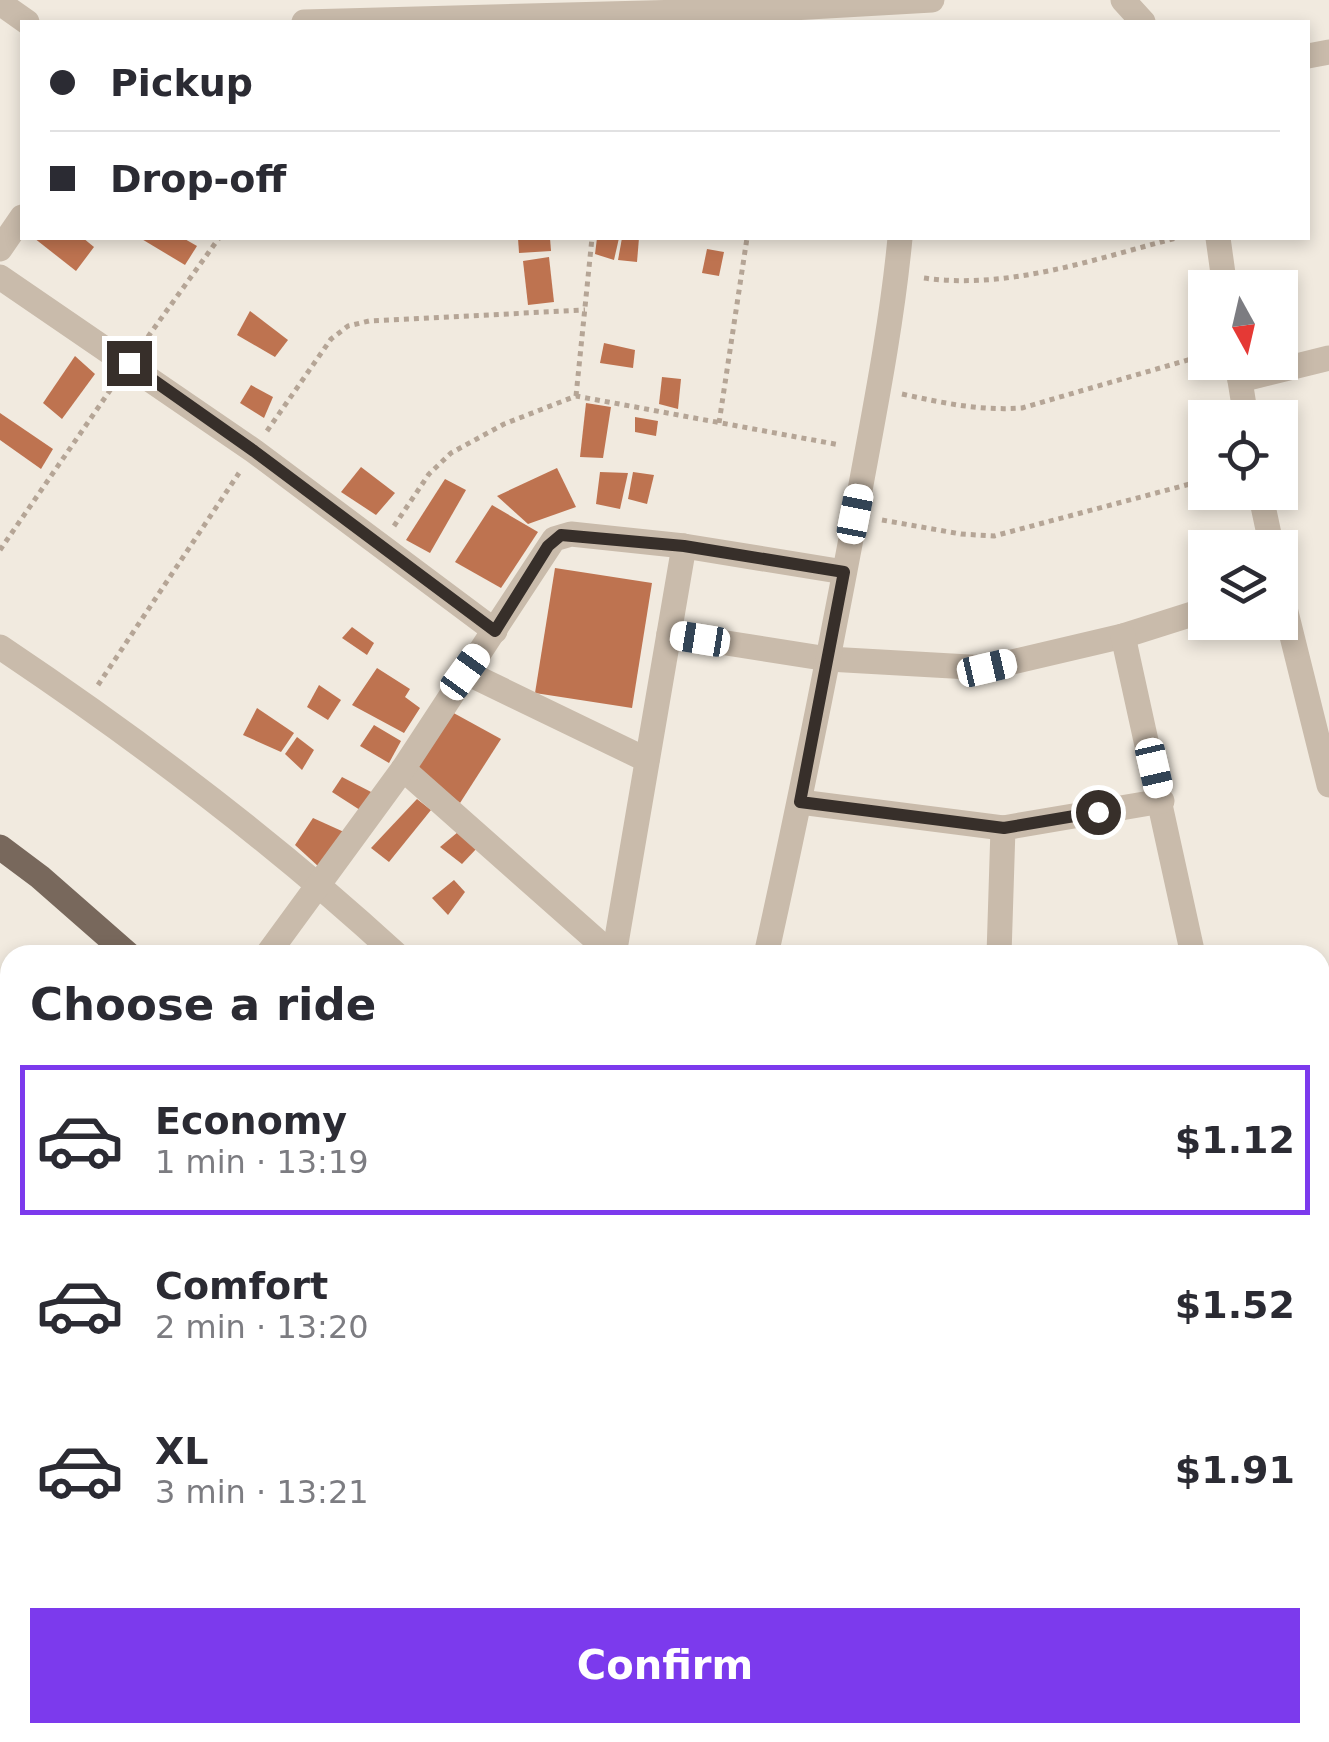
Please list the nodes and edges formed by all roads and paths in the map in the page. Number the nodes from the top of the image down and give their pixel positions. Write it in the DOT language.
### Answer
graph roads {
  1 [pos="932,0"];
  2 [pos="1123,0"];
  3 [pos="0,3"];
  4 [pos="599,8"];
  5 [pos="440,9"];
  6 [pos="24,20"];
  7 [pos="325,20"];
  8 [pos="1141,20"];
  9 [pos="20,220"];
  10 [pos="218,240"];
  11 [pos="592,240"];
  12 [pos="747,240"];
  13 [pos="900,240"];
  14 [pos="1168,240"];
  15 [pos="1218,240"];
  16 [pos="0,250"];
  17 [pos="1222,270"];
  18 [pos="896,274"];
  19 [pos="0,277"];
  20 [pos="585,310"];
  21 [pos="1329,358"];
  22 [pos="1188,360"];
  23 [pos="1298,362"];
  24 [pos="129,363"];
  25 [pos="878,388"];
  26 [pos="576,396"];
  27 [pos="720,423"];
  28 [pos="867,450"];
  29 [pos="254,451"];
  30 [pos="1188,485"];
  31 [pos="855,514"];
  32 [pos="380,546"];
  33 [pos="684,546"];
  34 [pos="0,550"];
  35 [pos="844,572"];
  36 [pos="1188,615"];
  37 [pos="495,631"];
  38 [pos="668,634"];
  39 [pos="1123,636"];
  40 [pos="1293,640"];
  41 [pos="0,646"];
  42 [pos="828,658"];
  43 [pos="465,672"];
  44 [pos="85,704"];
  45 [pos="646,760"];
  46 [pos="403,770"];
  47 [pos="1329,785"];
  48 [pos="1162,801"];
  49 [pos="800,802"];
  50 [pos="1004,828"];
  51 [pos="0,847"];
  52 [pos="321,886"];
  53 [pos="118,945"];
  54 [pos="274,945"];
  55 [pos="386,945"];
  56 [pos="603,945"];
  57 [pos="616,945"];
  58 [pos="768,945"];
  59 [pos="999,945"];
  60 [pos="1191,945"];
  1 -- 4 [label="street"];
  2 -- 8 [label="street"];
  3 -- 6 [label="street"];
  4 -- 5 [label="street"];
  5 -- 7 [label="street"];
  9 -- 16 [label="street"];
  10 -- 24 [label="path"];
  11 -- 20 [label="path"];
  12 -- 27 [label="path"];
  13 -- 18 [label="street"];
  14 -- 18 [label="path"];
  15 -- 17 [label="street"];
  18 -- 25 [label="street"];
  19 -- 24 [label="street"];
  20 -- 26 [label="path"];
  20 -- 29 [label="path"];
  21 -- 23 [label="street"];
  22 -- 25 [label="path"];
  24 -- 29 [label="street"];
  24 -- 34 [label="path"];
  25 -- 28 [label="street"];
  26 -- 27 [label="path"];
  26 -- 32 [label="path"];
  27 -- 28 [label="path"];
  28 -- 31 [label="street"];
  29 -- 32 [label="street"];
  29 -- 44 [label="path"];
  30 -- 31 [label="path"];
  31 -- 35 [label="street"];
  32 -- 37 [label="street"];
  33 -- 35 [label="street"];
  33 -- 37 [label="street"];
  33 -- 38 [label="street"];
  35 -- 42 [label="street"];
  36 -- 39 [label="street"];
  37 -- 43 [label="street"];
  38 -- 42 [label="street"];
  38 -- 45 [label="street"];
  39 -- 42 [label="street"];
  39 -- 48 [label="street"];
  40 -- 47 [label="street"];
  41 -- 44 [label="street"];
  42 -- 49 [label="street"];
  43 -- 45 [label="street"];
  43 -- 46 [label="street"];
  44 -- 52 [label="street"];
  45 -- 57 [label="street"];
  46 -- 52 [label="street"];
  46 -- 56 [label="street"];
  48 -- 50 [label="street"];
  48 -- 60 [label="street"];
  49 -- 50 [label="street"];
  49 -- 58 [label="street"];
  50 -- 59 [label="street"];
  51 -- 53 [label="main road"];
  52 -- 54 [label="street"];
  52 -- 55 [label="street"];
}
